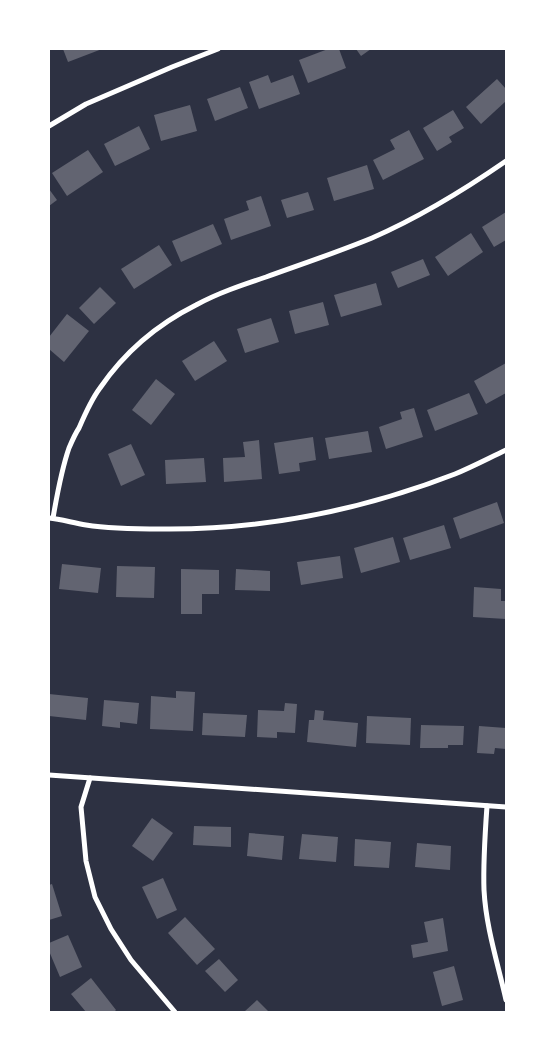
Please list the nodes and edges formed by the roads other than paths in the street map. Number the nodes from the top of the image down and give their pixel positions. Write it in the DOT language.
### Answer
graph roads {
  1 [pos="218,49"];
  2 [pos="49,126"];
  3 [pos="506,161"];
  4 [pos="506,450"];
  5 [pos="51,518"];
  6 [pos="49,775"];
  7 [pos="90,778"];
  8 [pos="487,806"];
  9 [pos="506,807"];
  10 [pos="506,1000"];
  11 [pos="175,1012"];
  1 -- 2 [label="street"];
  3 -- 5 [label="street"];
  4 -- 5 [label="street"];
  6 -- 7 [label="street"];
  7 -- 8 [label="street"];
  7 -- 11 [label="street"];
  8 -- 9 [label="street"];
  8 -- 10 [label="street"];
}
